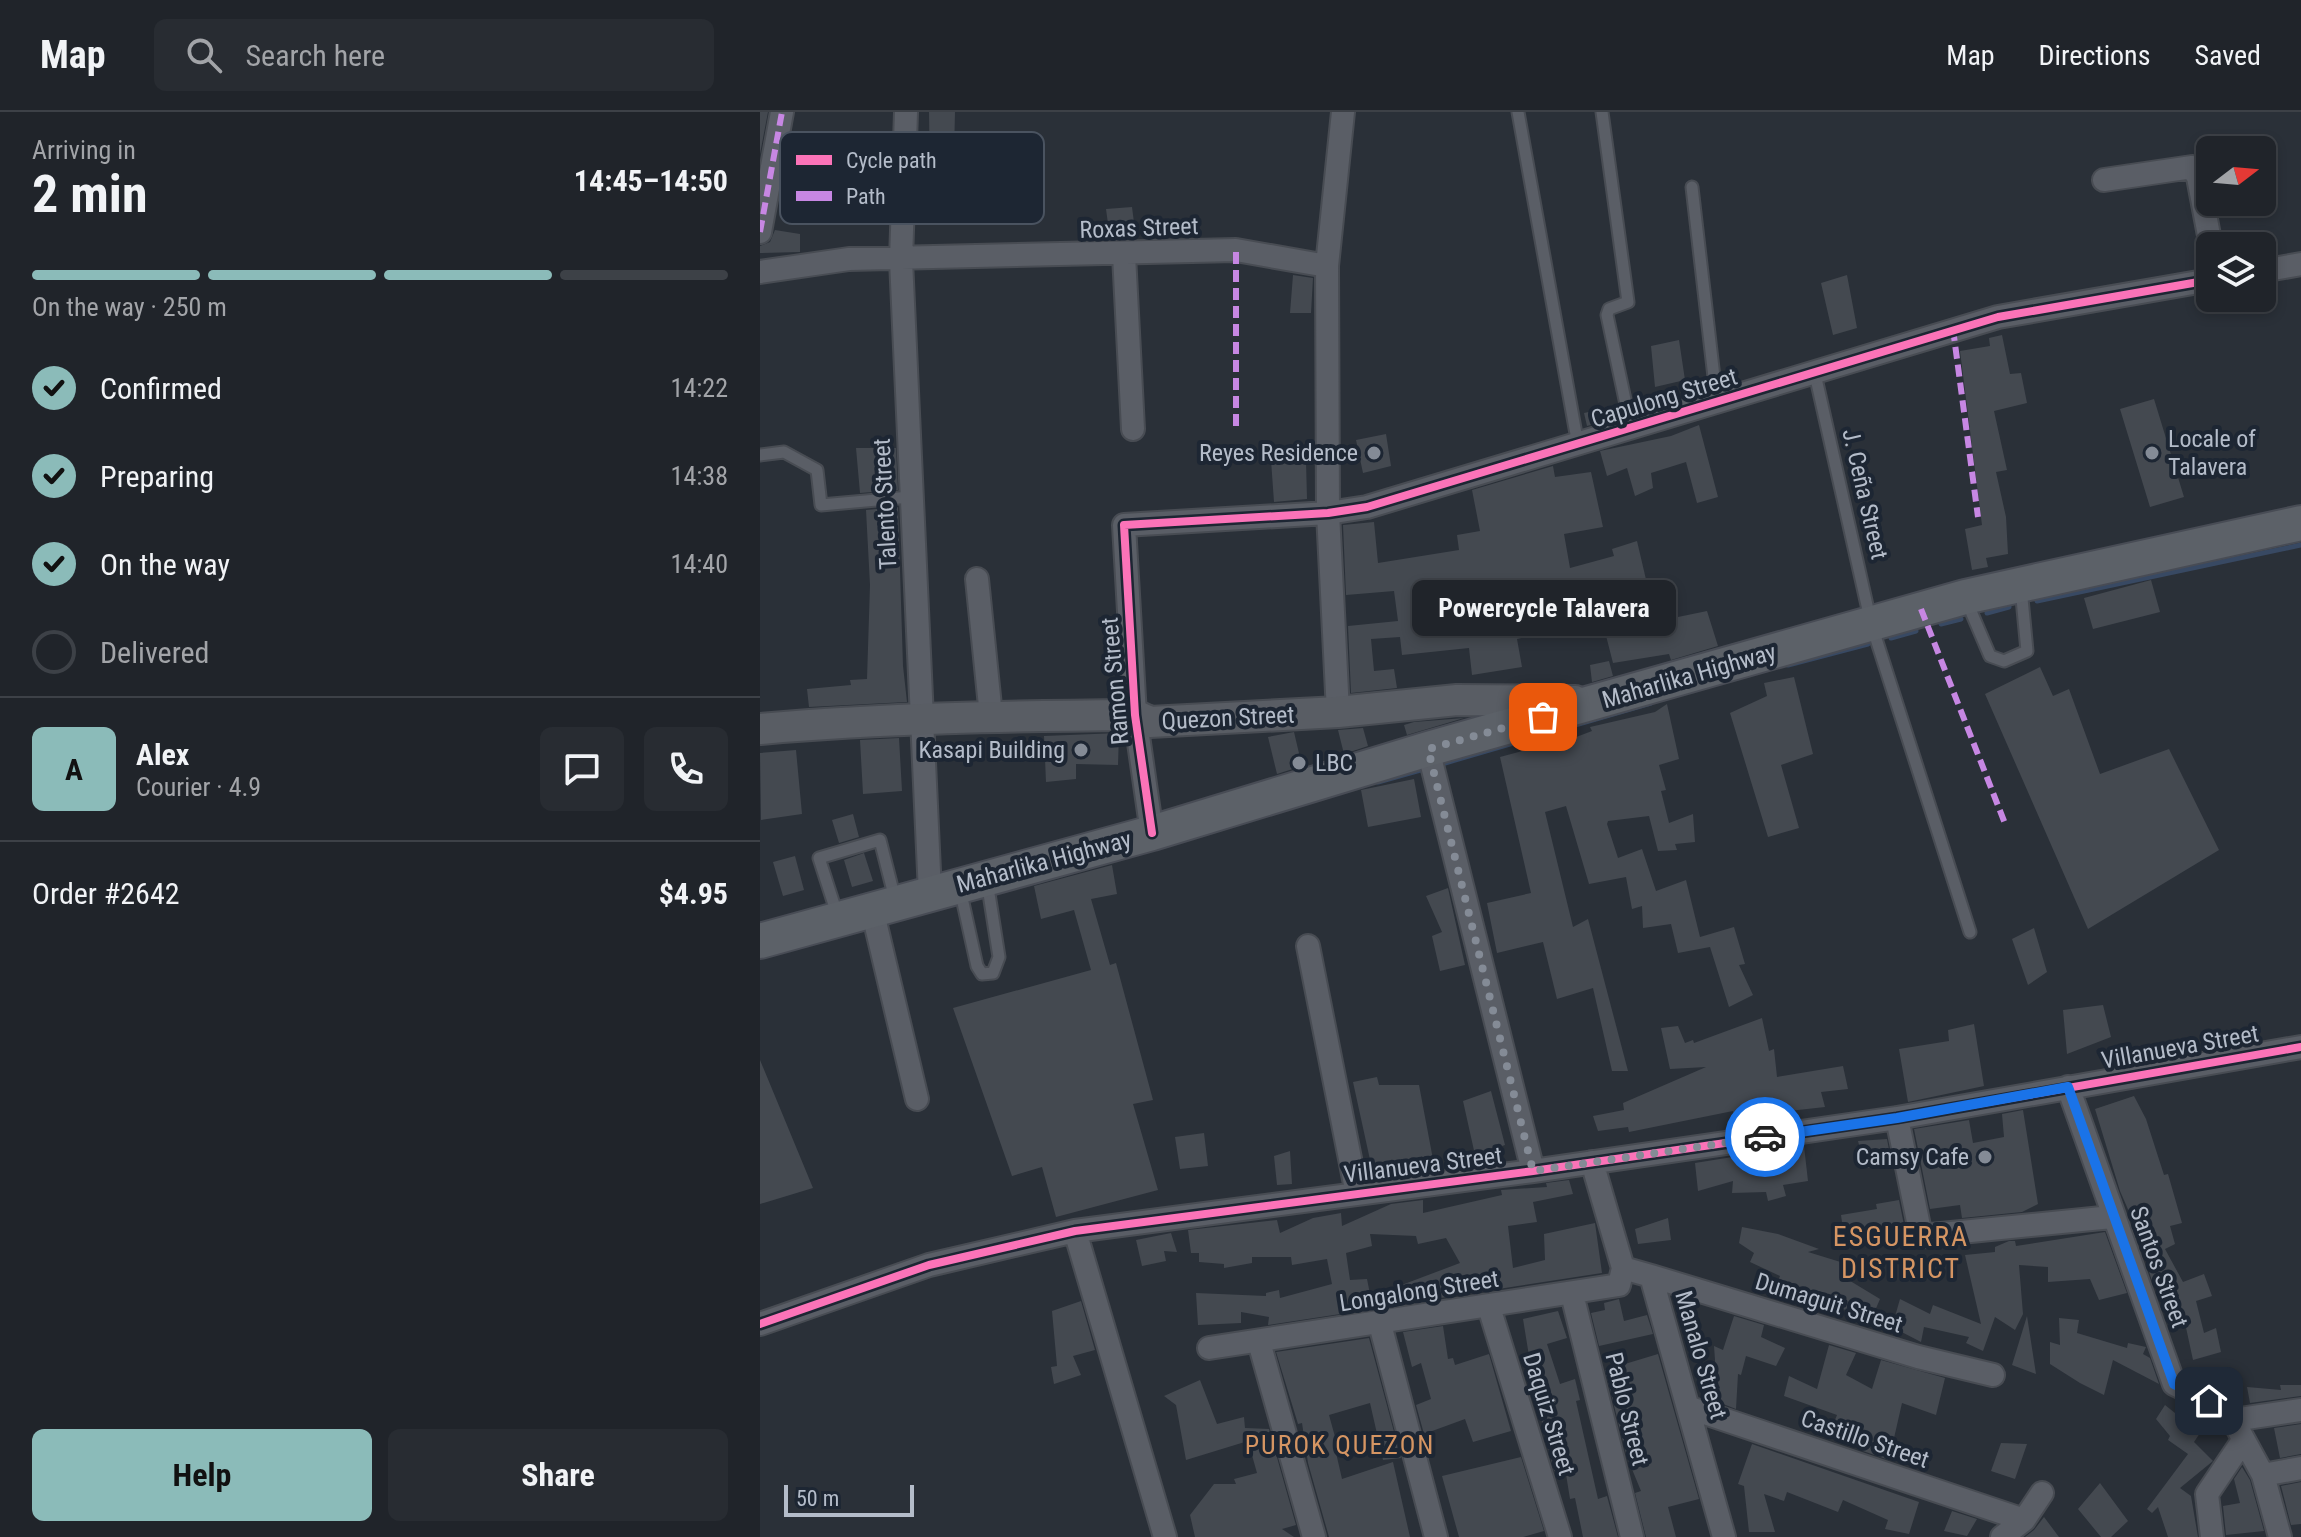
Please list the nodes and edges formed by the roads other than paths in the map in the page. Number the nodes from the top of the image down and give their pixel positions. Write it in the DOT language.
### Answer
graph roads {
  1 [pos="782,112"];
  2 [pos="906,112"];
  3 [pos="1343,112"];
  4 [pos="1518,112"];
  5 [pos="1602,112"];
  6 [pos="905,132"];
  7 [pos="2104,180"];
  8 [pos="1692,187"];
  9 [pos="902,224"];
  10 [pos="760,232"];
  11 [pos="2208,232"];
  12 [pos="1124,255"];
  13 [pos="901,260"];
  14 [pos="2301,264"];
  15 [pos="1327,266"];
  16 [pos="2276,268"];
  17 [pos="760,272"];
  18 [pos="2196,282"];
  19 [pos="1815,374"];
  20 [pos="1717,403"];
  21 [pos="1631,428"];
  22 [pos="1133,429"];
  23 [pos="1578,445"];
  24 [pos="760,455"];
  25 [pos="910,497"];
  26 [pos="1328,513"];
  27 [pos="2301,523"];
  28 [pos="1124,525"];
  29 [pos="977,579"];
  30 [pos="2020,584"];
  31 [pos="1965,597"];
  32 [pos="1871,623"];
  33 [pos="1601,701"];
  34 [pos="1338,712"];
  35 [pos="1135,715"];
  36 [pos="991,716"];
  37 [pos="922,718"];
  38 [pos="760,729"];
  39 [pos="1428,749"];
  40 [pos="1152,833"];
  41 [pos="958,885"];
  42 [pos="884,905"];
  43 [pos="838,918"];
  44 [pos="1970,932"];
  45 [pos="760,941"];
  46 [pos="1308,946"];
  47 [pos="2301,1047"];
  48 [pos="2068,1087"];
  49 [pos="917,1099"];
  50 [pos="1897,1118"];
  51 [pos="1592,1162"];
  52 [pos="1533,1171"];
  53 [pos="1357,1194"];
  54 [pos="2112,1217"];
  55 [pos="1075,1231"];
  56 [pos="1623,1268"];
  57 [pos="1651,1276"];
  58 [pos="1572,1294"];
  59 [pos="1489,1307"];
  60 [pos="760,1324"];
  61 [pos="1380,1324"];
  62 [pos="1259,1342"];
  63 [pos="1209,1348"];
  64 [pos="1993,1375"];
  65 [pos="1690,1408"];
  66 [pos="2301,1410"];
  67 [pos="2233,1420"];
  68 [pos="2242,1442"];
  69 [pos="2301,1468"];
  70 [pos="2263,1475"];
  71 [pos="2042,1493"];
  72 [pos="2024,1520"];
  73 [pos="1165,1537"];
  74 [pos="1314,1537"];
  75 [pos="1436,1537"];
  76 [pos="1560,1537"];
  77 [pos="1632,1537"];
  78 [pos="1724,1537"];
  79 [pos="2002,1537"];
  80 [pos="2212,1537"];
  81 [pos="2280,1537"];
  1 -- 10 [label="street"];
  2 -- 6 [label="street, Talento Street"];
  3 -- 15 [label="street"];
  4 -- 23 [label="lane"];
  5 -- 21 [label="lane"];
  7 -- 11 [label="street"];
  8 -- 20 [label="lane"];
  9 -- 13 [label="street, Talento Street"];
  12 -- 13 [label="street, Roxas Street"];
  12 -- 15 [label="street, Roxas Street"];
  12 -- 22 [label="street"];
  13 -- 17 [label="street, Roxas Street"];
  13 -- 25 [label="street, Talento Street"];
  14 -- 16 [label="street"];
  15 -- 26 [label="street"];
  18 -- 19 [label="street, Capulong Street"];
  19 -- 20 [label="street, Capulong Street"];
  19 -- 32 [label="lane, J. Ceña Street"];
  20 -- 21 [label="street, Capulong Street"];
  21 -- 23 [label="street, Capulong Street"];
  23 -- 26 [label="street, Capulong Street"];
  24 -- 25 [label="lane"];
  25 -- 37 [label="street, Talento Street"];
  26 -- 28 [label="street, Capulong Street"];
  26 -- 34 [label="street"];
  27 -- 30 [label="main road, Maharlika Highway"];
  28 -- 35 [label="street, Ramon Street"];
  29 -- 36 [label="street"];
  30 -- 31 [label="main road, Maharlika Highway"];
  30 -- 31 [label="lane"];
  31 -- 32 [label="main road, Maharlika Highway"];
  32 -- 33 [label="main road, Maharlika Highway"];
  32 -- 44 [label="lane, J. Ceña Street"];
  33 -- 34 [label="street, Quezon Street"];
  33 -- 39 [label="main road, Maharlika Highway"];
  34 -- 35 [label="street, Quezon Street"];
  35 -- 36 [label="street, Quezon Street"];
  35 -- 40 [label="street, Ramon Street"];
  36 -- 37 [label="street, Quezon Street"];
  37 -- 38 [label="street, Quezon Street"];
  37 -- 41 [label="street, Talento Street"];
  39 -- 40 [label="main road, Maharlika Highway"];
  39 -- 52 [label="street"];
  40 -- 41 [label="main road, Maharlika Highway"];
  41 -- 41 [label="lane"];
  41 -- 42 [label="main road, Maharlika Highway"];
  42 -- 43 [label="main road, Maharlika Highway"];
  42 -- 43 [label="lane"];
  42 -- 49 [label="street"];
  43 -- 45 [label="main road, Maharlika Highway"];
  46 -- 53 [label="street"];
  47 -- 48 [label="street, Villanueva Street"];
  48 -- 50 [label="street, Villanueva Street"];
  48 -- 54 [label="street, Santos Street"];
  50 -- 51 [label="street, Villanueva Street"];
  50 -- 54 [label="street"];
  51 -- 52 [label="street, Villanueva Street"];
  51 -- 56 [label="street"];
  52 -- 53 [label="street, Villanueva Street"];
  53 -- 55 [label="street, Villanueva Street"];
  54 -- 67 [label="street, Santos Street"];
  55 -- 60 [label="street, Villanueva Street"];
  55 -- 73 [label="street"];
  56 -- 57 [label="street, Manalo Street"];
  56 -- 58 [label="street, Longalong Street"];
  57 -- 64 [label="street, Dumaguit Street"];
  57 -- 65 [label="street, Manalo Street"];
  58 -- 59 [label="street, Longalong Street"];
  58 -- 77 [label="street, Pablo Street"];
  59 -- 61 [label="street, Longalong Street"];
  59 -- 76 [label="street, Daquiz Street"];
  61 -- 62 [label="street, Longalong Street"];
  61 -- 75 [label="street"];
  62 -- 63 [label="street, Longalong Street"];
  62 -- 74 [label="street"];
  65 -- 72 [label="street, Castillo Street"];
  65 -- 78 [label="street, Manalo Street"];
  66 -- 67 [label="street"];
  67 -- 68 [label="street"];
  68 -- 70 [label="street"];
  68 -- 80 [label="street"];
  69 -- 70 [label="street"];
  70 -- 81 [label="street"];
  71 -- 72 [label="street"];
  72 -- 79 [label="street"];
}
